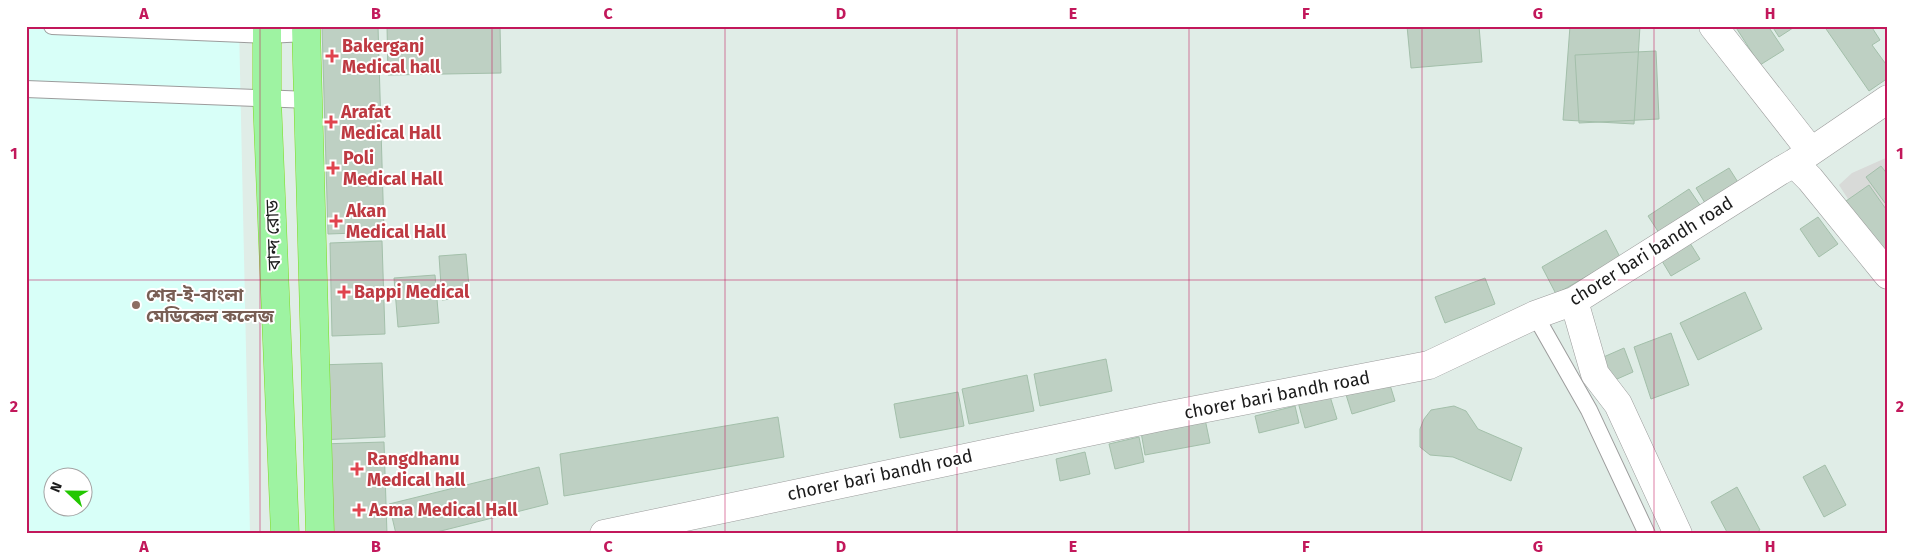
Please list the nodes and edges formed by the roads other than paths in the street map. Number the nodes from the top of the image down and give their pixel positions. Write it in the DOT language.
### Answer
graph roads {
  1 [pos="52,26"];
  2 [pos="1713,26"];
  3 [pos="306,30"];
  4 [pos="267,31"];
  5 [pos="26,89"];
  6 [pos="268,99"];
  7 [pos="1888,99"];
  8 [pos="309,100"];
  9 [pos="1802,157"];
  10 [pos="1888,275"];
  11 [pos="1574,301"];
  12 [pos="1535,315"];
  13 [pos="285,534"];
  14 [pos="320,534"];
  15 [pos="604,534"];
  16 [pos="1647,534"];
  17 [pos="1678,534"];
  1 -- 4 [label="lane"];
  2 -- 9 [label="street"];
  3 -- 4 [label="lane"];
  3 -- 8 [label="highway"];
  4 -- 6 [label="highway, বান্দ রোড"];
  5 -- 6 [label="lane"];
  6 -- 8 [label="lane"];
  6 -- 13 [label="highway, বান্দ রোড"];
  7 -- 9 [label="street, chorer bari bandh road"];
  8 -- 14 [label="highway"];
  9 -- 10 [label="street"];
  9 -- 11 [label="street, chorer bari bandh road"];
  11 -- 12 [label="street, chorer bari bandh road"];
  11 -- 17 [label="street"];
  12 -- 15 [label="street, chorer bari bandh road"];
  12 -- 16 [label="lane"];
}
